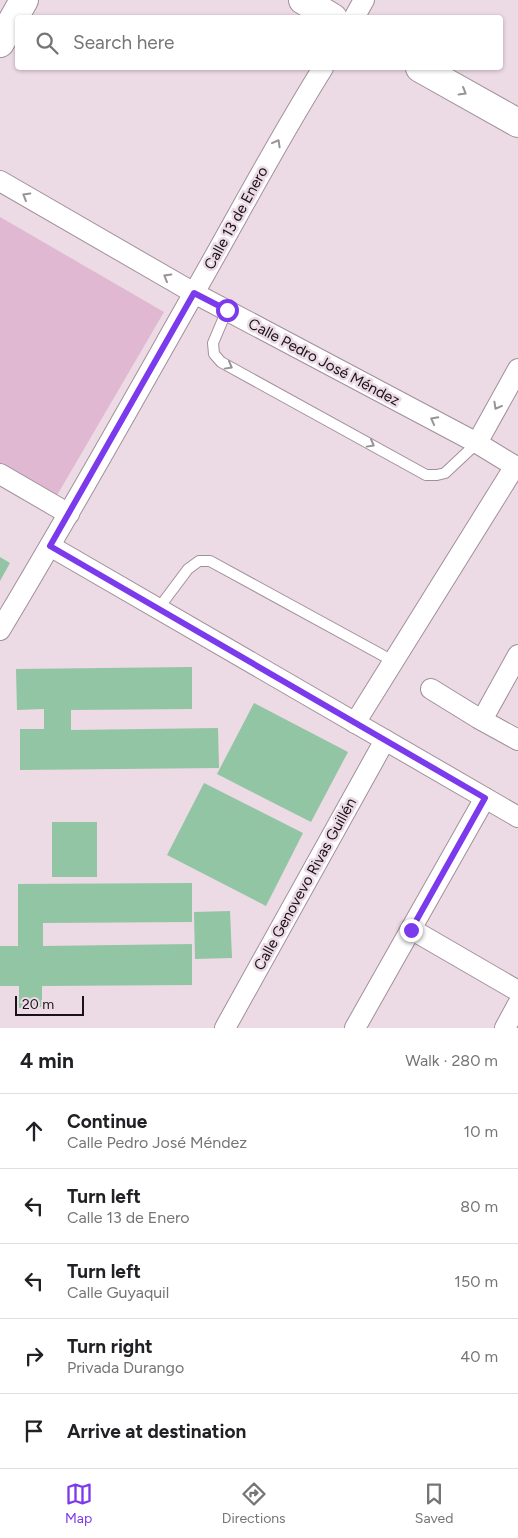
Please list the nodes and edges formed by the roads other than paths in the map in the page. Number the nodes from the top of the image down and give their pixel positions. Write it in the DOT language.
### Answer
graph roads {
  1 [pos="24,0"];
  2 [pos="303,0"];
  3 [pos="364,0"];
  4 [pos="16,15"];
  5 [pos="328,15"];
  6 [pos="356,15"];
  7 [pos="15,16"];
  8 [pos="0,43"];
  9 [pos="322,70"];
  10 [pos="424,70"];
  11 [pos="518,123"];
  12 [pos="0,181"];
  13 [pos="194,293"];
  14 [pos="227,310"];
  15 [pos="518,369"];
  16 [pos="477,443"];
  17 [pos="516,467"];
  18 [pos="0,474"];
  19 [pos="69,514"];
  20 [pos="50,546"];
  21 [pos="158,609"];
  22 [pos="0,630"];
  23 [pos="518,655"];
  24 [pos="393,661"];
  25 [pos="431,689"];
  26 [pos="482,720"];
  27 [pos="355,723"];
  28 [pos="385,740"];
  29 [pos="518,740"];
  30 [pos="485,798"];
  31 [pos="518,818"];
  32 [pos="411,930"];
  33 [pos="518,990"];
  34 [pos="518,1004"];
  35 [pos="225,1028"];
  36 [pos="356,1028"];
  37 [pos="505,1028"];
  1 -- 4 [label="main road"];
  2 -- 5 [label="main road"];
  3 -- 6 [label="street"];
  7 -- 8 [label="main road"];
  13 -- 9 [label="street, Calle 13 de Enero, one-way"];
  10 -- 11 [label="main road, one-way"];
  13 -- 12 [label="street, Calle Pedro José Méndez, one-way"];
  13 -- 14 [label="street, Calle Pedro José Méndez"];
  13 -- 19 [label="street, Calle 13 de Enero"];
  16 -- 14 [label="street, Calle Pedro José Méndez, one-way"];
  14 -- 16 [label="lane, one-way"];
  15 -- 16 [label="street, one-way"];
  16 -- 17 [label="street, Calle Pedro José Méndez"];
  17 -- 24 [label="street"];
  18 -- 19 [label="street"];
  19 -- 20 [label="street, Calle 13 de Enero"];
  20 -- 21 [label="street"];
  20 -- 22 [label="street, Calle 13 de Enero"];
  21 -- 24 [label="lane"];
  21 -- 27 [label="street"];
  23 -- 26 [label="street"];
  24 -- 27 [label="street"];
  25 -- 26 [label="street"];
  26 -- 29 [label="street"];
  27 -- 28 [label="street"];
  28 -- 30 [label="street"];
  28 -- 35 [label="street, Calle Genovevo Rivas Guillén"];
  30 -- 31 [label="street"];
  30 -- 32 [label="street"];
  32 -- 33 [label="street"];
  32 -- 36 [label="street"];
  34 -- 37 [label="street"];
}
